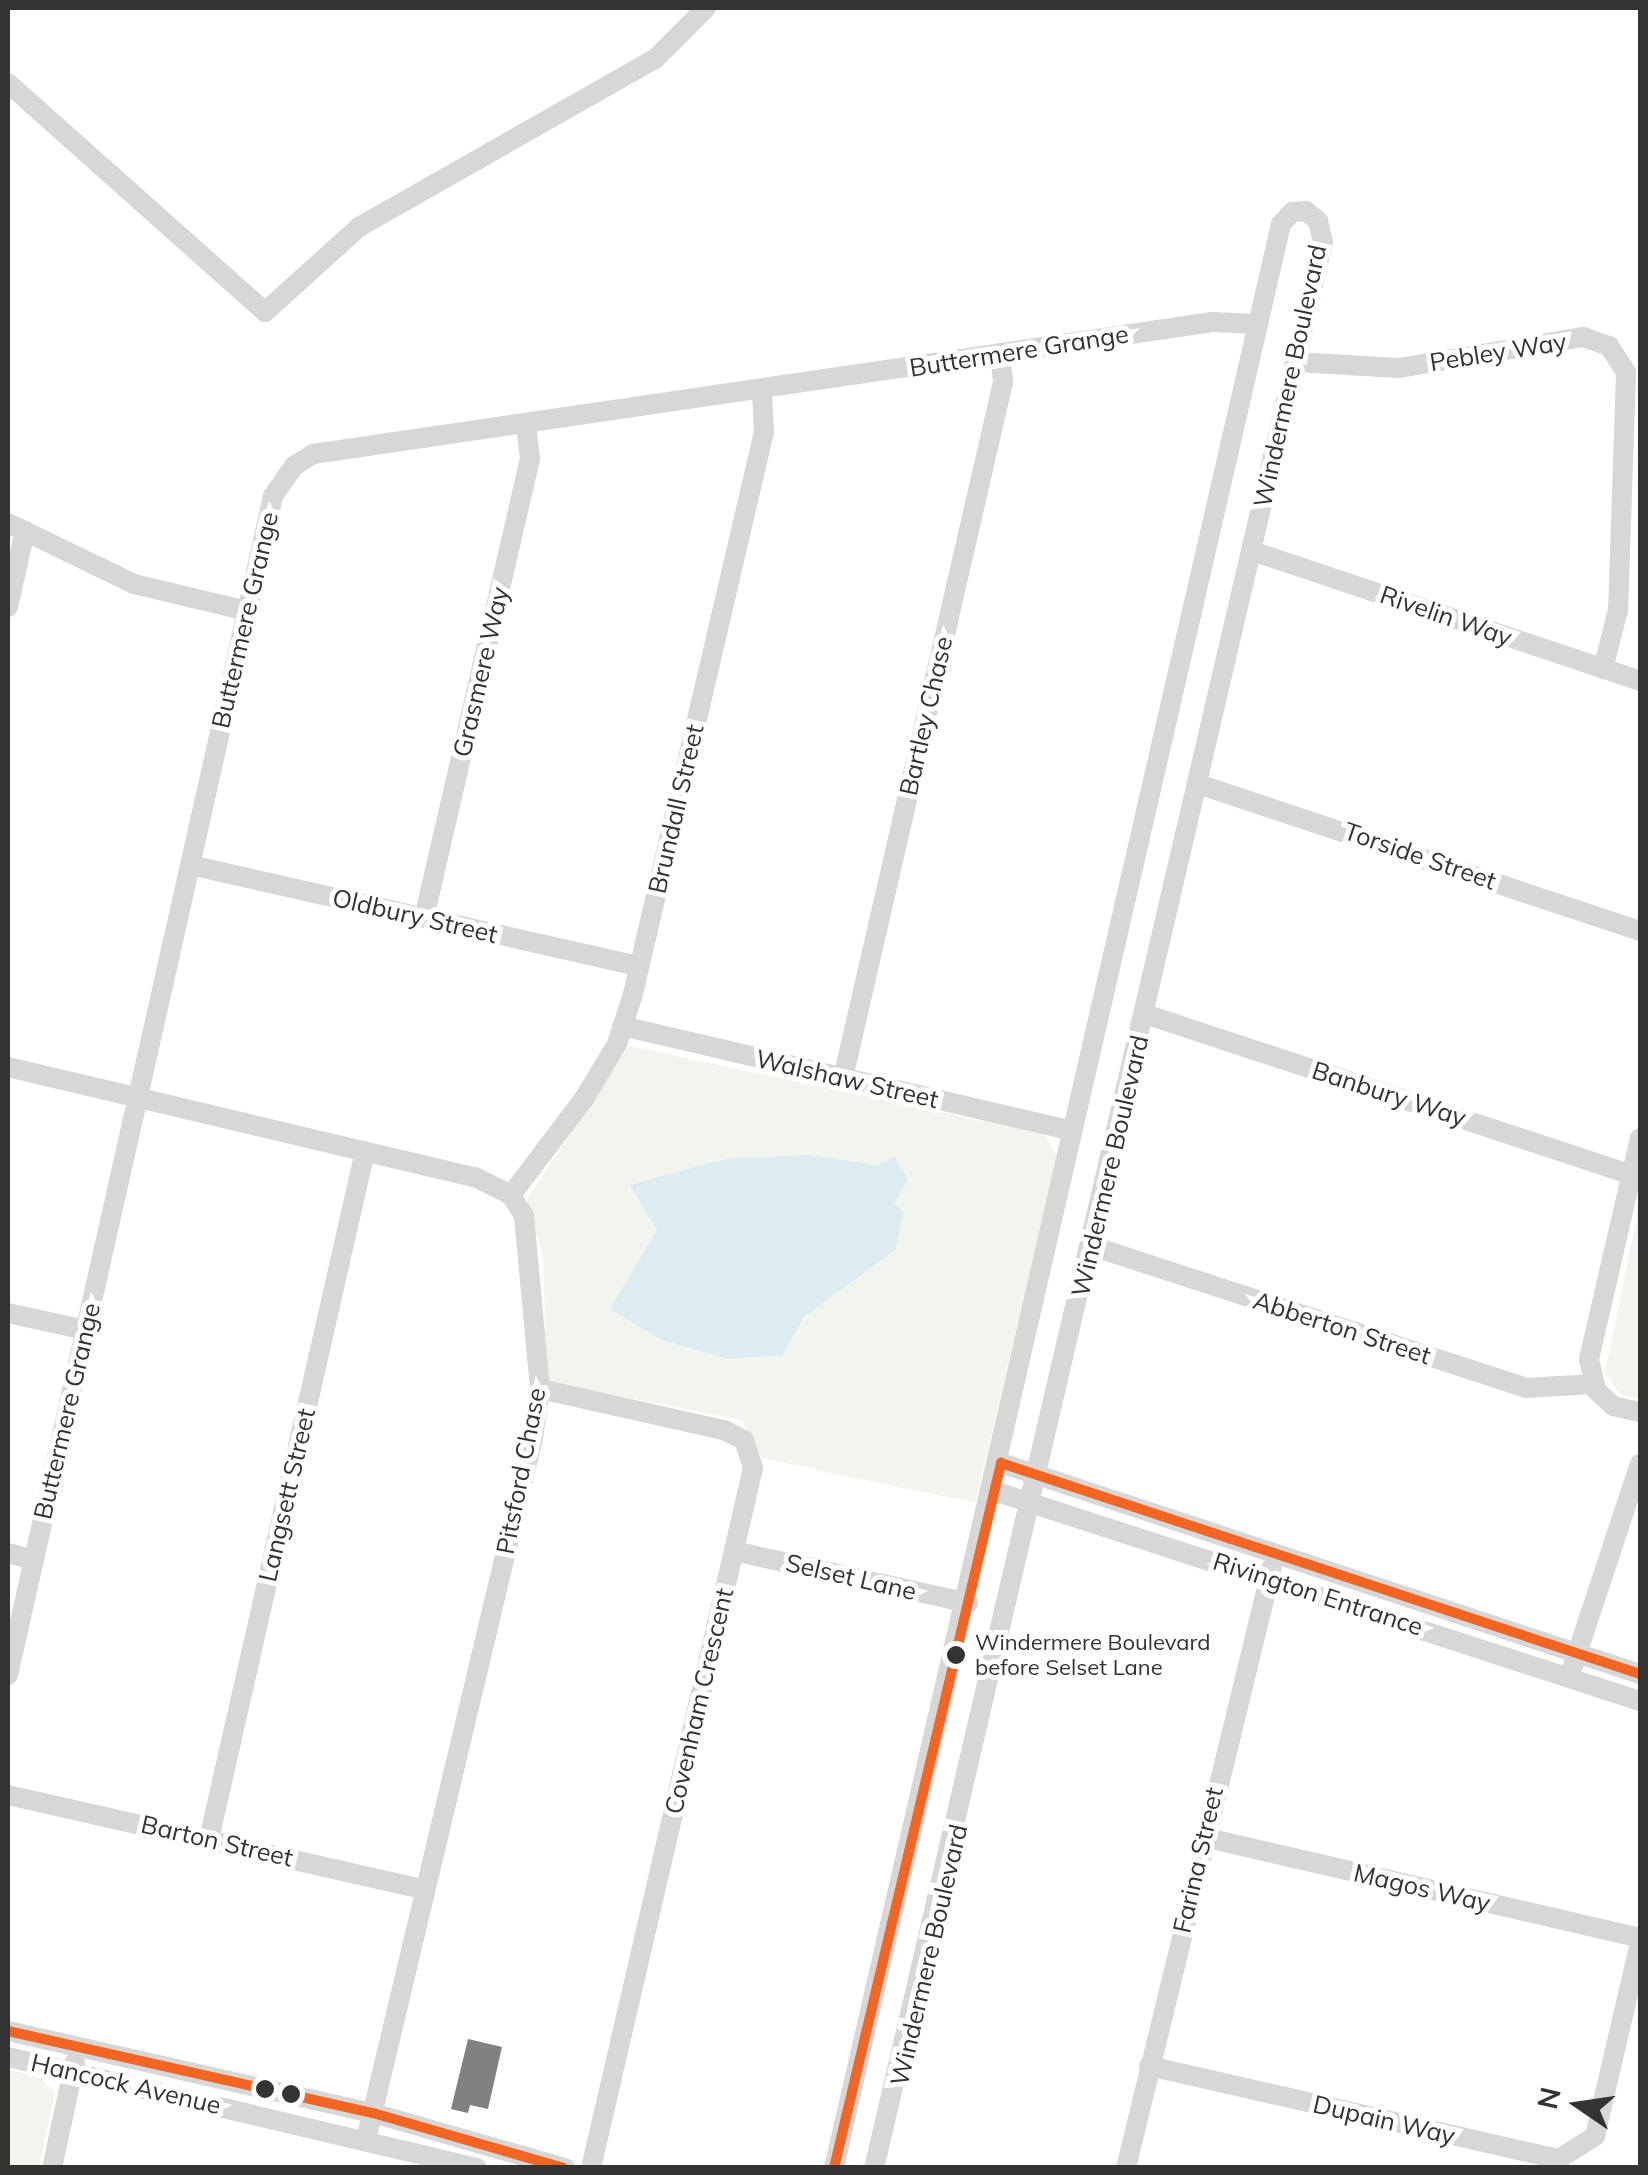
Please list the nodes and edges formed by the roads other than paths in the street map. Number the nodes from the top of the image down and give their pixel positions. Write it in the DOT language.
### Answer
graph roads {
  1 [pos="706,8"];
  2 [pos="8,83"];
  3 [pos="1258,324"];
  4 [pos="1000,354"];
  5 [pos="1296,362"];
  6 [pos="762,392"];
  7 [pos="526,426"];
  8 [pos="16,527"];
  9 [pos="1252,551"];
  10 [pos="8,607"];
  11 [pos="248,611"];
  12 [pos="1603,669"];
  13 [pos="1640,681"];
  14 [pos="1198,784"];
  15 [pos="190,865"];
  16 [pos="424,918"];
  17 [pos="1640,931"];
  18 [pos="639,966"];
  19 [pos="1145,1014"];
  20 [pos="622,1026"];
  21 [pos="8,1067"];
  22 [pos="843,1078"];
  23 [pos="138,1096"];
  24 [pos="1072,1131"];
  25 [pos="1640,1138"];
  26 [pos="365,1151"];
  27 [pos="1632,1175"];
  28 [pos="511,1195"];
  29 [pos="1092,1246"];
  30 [pos="8,1313"];
  31 [pos="85,1330"];
  32 [pos="1594,1384"];
  33 [pos="540,1389"];
  34 [pos="1640,1412"];
  35 [pos="1001,1463"];
  36 [pos="1640,1464"];
  37 [pos="1039,1474"];
  38 [pos="994,1492"];
  39 [pos="1033,1502"];
  40 [pos="734,1551"];
  41 [pos="8,1553"];
  42 [pos="1276,1553"];
  43 [pos="34,1560"];
  44 [pos="1269,1578"];
  45 [pos="968,1604"];
  46 [pos="1577,1653"];
  47 [pos="1640,1674"];
  48 [pos="8,1676"];
  49 [pos="1569,1677"];
  50 [pos="1640,1700"];
  51 [pos="8,1795"];
  52 [pos="1203,1838"];
  53 [pos="209,1839"];
  54 [pos="426,1890"];
  55 [pos="1640,1941"];
  56 [pos="8,2031"];
  57 [pos="79,2048"];
  58 [pos="8,2057"];
  59 [pos="1149,2066"];
  60 [pos="72,2072"];
  61 [pos="372,2112"];
  62 [pos="367,2136"];
  63 [pos="52,2168"];
  64 [pos="476,2168"];
  65 [pos="566,2168"];
  66 [pos="591,2168"];
  67 [pos="834,2168"];
  68 [pos="874,2168"];
  69 [pos="1126,2168"];
  1 -- 2 [label="street"];
  3 -- 4 [label="street, Buttermere Grange"];
  3 -- 5 [label="street, Windermere Boulevard"];
  3 -- 24 [label="street, Windermere Boulevard"];
  4 -- 6 [label="street, Buttermere Grange"];
  4 -- 22 [label="street, Bartley Chase"];
  5 -- 9 [label="street, Windermere Boulevard"];
  5 -- 12 [label="street, Pebley Way"];
  6 -- 7 [label="street, Buttermere Grange"];
  6 -- 18 [label="street, Brundall Street"];
  7 -- 11 [label="street, Buttermere Grange"];
  7 -- 16 [label="street, Grasmere Way"];
  8 -- 10 [label="street"];
  8 -- 11 [label="street"];
  9 -- 12 [label="street, Rivelin Way"];
  9 -- 14 [label="street, Windermere Boulevard"];
  11 -- 15 [label="street, Buttermere Grange"];
  12 -- 13 [label="street, Rivelin Way"];
  14 -- 17 [label="street, Torside Street"];
  14 -- 19 [label="street, Windermere Boulevard"];
  15 -- 16 [label="street, Oldbury Street"];
  15 -- 23 [label="street, Buttermere Grange"];
  16 -- 18 [label="street, Oldbury Street"];
  18 -- 20 [label="street, Brundall Street"];
  19 -- 27 [label="street, Banbury Way"];
  19 -- 29 [label="street, Windermere Boulevard"];
  20 -- 22 [label="street, Walshaw Street"];
  20 -- 28 [label="street, Brundall Street"];
  21 -- 23 [label="street"];
  22 -- 24 [label="street, Walshaw Street"];
  23 -- 26 [label="street"];
  23 -- 31 [label="street, Buttermere Grange"];
  24 -- 35 [label="street, Windermere Boulevard"];
  25 -- 27 [label="street"];
  26 -- 28 [label="street"];
  26 -- 53 [label="street, Langsett Street"];
  27 -- 32 [label="street"];
  28 -- 33 [label="street, Pitsford Chase"];
  29 -- 32 [label="street, Abberton Street"];
  29 -- 37 [label="street, Windermere Boulevard"];
  30 -- 31 [label="street"];
  31 -- 43 [label="street, Buttermere Grange"];
  32 -- 34 [label="street"];
  33 -- 40 [label="street, Covenham Crescent"];
  33 -- 54 [label="street, Pitsford Chase"];
  35 -- 37 [label="street, Rivington Entrance"];
  35 -- 38 [label="street, Windermere Boulevard"];
  36 -- 46 [label="street"];
  37 -- 39 [label="street, Windermere Boulevard"];
  37 -- 42 [label="street, Rivington Entrance"];
  38 -- 39 [label="street, Rivington Entrance"];
  38 -- 45 [label="street, Windermere Boulevard"];
  39 -- 44 [label="street, Rivington Entrance"];
  39 -- 68 [label="street, Windermere Boulevard"];
  40 -- 45 [label="street, Selset Lane"];
  40 -- 66 [label="street, Covenham Crescent"];
  41 -- 43 [label="street"];
  42 -- 44 [label="street, Farina Street"];
  42 -- 46 [label="street, Rivington Entrance"];
  43 -- 48 [label="street, Buttermere Grange"];
  44 -- 49 [label="street, Rivington Entrance"];
  44 -- 52 [label="street, Farina Street"];
  45 -- 67 [label="street, Windermere Boulevard"];
  46 -- 47 [label="street, Rivington Entrance"];
  46 -- 49 [label="street"];
  49 -- 50 [label="street, Rivington Entrance"];
  51 -- 53 [label="street, Barton Street"];
  52 -- 55 [label="street, Magos Way"];
  52 -- 59 [label="street, Farina Street"];
  53 -- 54 [label="street, Barton Street"];
  54 -- 61 [label="street, Pitsford Chase"];
  55 -- 59 [label="street, Dupain Way"];
  56 -- 57 [label="street, Hancock Avenue"];
  57 -- 60 [label="street"];
  57 -- 61 [label="street, Hancock Avenue"];
  58 -- 60 [label="street, Hancock Avenue"];
  59 -- 69 [label="street, Farina Street"];
  60 -- 62 [label="street, Hancock Avenue"];
  60 -- 63 [label="street"];
  61 -- 62 [label="street, Pitsford Chase"];
  61 -- 65 [label="street, Hancock Avenue"];
  62 -- 64 [label="street, Hancock Avenue"];
}
